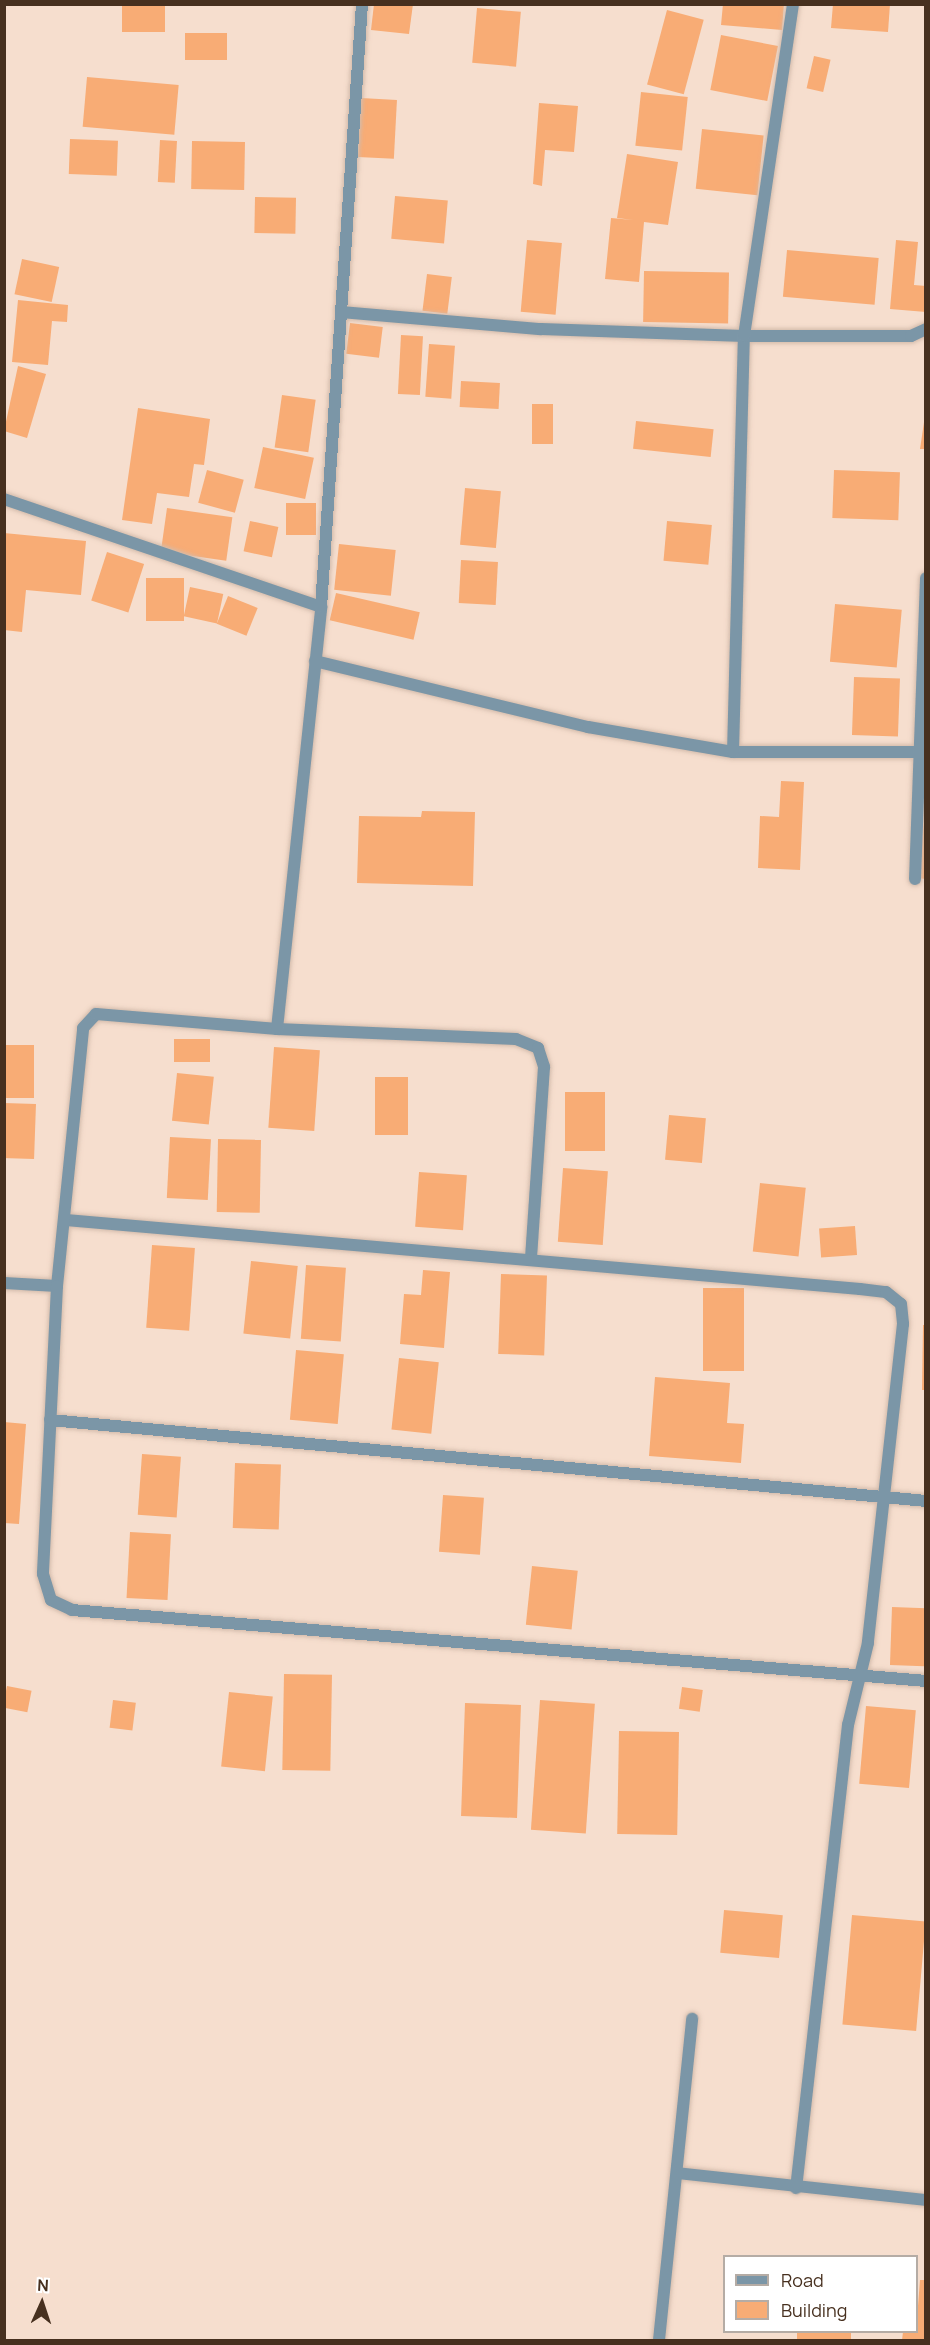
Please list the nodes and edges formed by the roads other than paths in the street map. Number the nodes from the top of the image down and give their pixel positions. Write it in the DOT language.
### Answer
graph roads {
  1 [pos="362,4"];
  2 [pos="793,4"];
  3 [pos="341,312"];
  4 [pos="926,329"];
  5 [pos="744,336"];
  6 [pos="4,499"];
  7 [pos="926,578"];
  8 [pos="321,607"];
  9 [pos="315,661"];
  10 [pos="733,752"];
  11 [pos="919,752"];
  12 [pos="915,879"];
  13 [pos="278,1029"];
  14 [pos="66,1220"];
  15 [pos="531,1259"];
  16 [pos="4,1283"];
  17 [pos="57,1286"];
  18 [pos="50,1420"];
  19 [pos="884,1497"];
  20 [pos="926,1501"];
  21 [pos="861,1675"];
  22 [pos="926,1681"];
  23 [pos="692,2019"];
  24 [pos="677,2173"];
  25 [pos="796,2188"];
  26 [pos="926,2200"];
  27 [pos="659,2340"];
  1 -- 3 [label="street"];
  2 -- 5 [label="street"];
  3 -- 5 [label="street"];
  3 -- 8 [label="street"];
  4 -- 5 [label="street"];
  5 -- 10 [label="street"];
  6 -- 8 [label="street"];
  7 -- 11 [label="street"];
  8 -- 9 [label="street"];
  9 -- 10 [label="street"];
  9 -- 13 [label="street"];
  10 -- 11 [label="street"];
  11 -- 12 [label="street"];
  13 -- 14 [label="street"];
  13 -- 15 [label="street"];
  14 -- 15 [label="street"];
  14 -- 17 [label="street"];
  15 -- 19 [label="street"];
  16 -- 17 [label="street"];
  17 -- 18 [label="street"];
  18 -- 19 [label="street"];
  18 -- 21 [label="street"];
  19 -- 20 [label="street"];
  19 -- 21 [label="street"];
  21 -- 22 [label="street"];
  21 -- 25 [label="street"];
  23 -- 24 [label="street"];
  24 -- 25 [label="street"];
  24 -- 27 [label="street"];
  25 -- 26 [label="street"];
}
